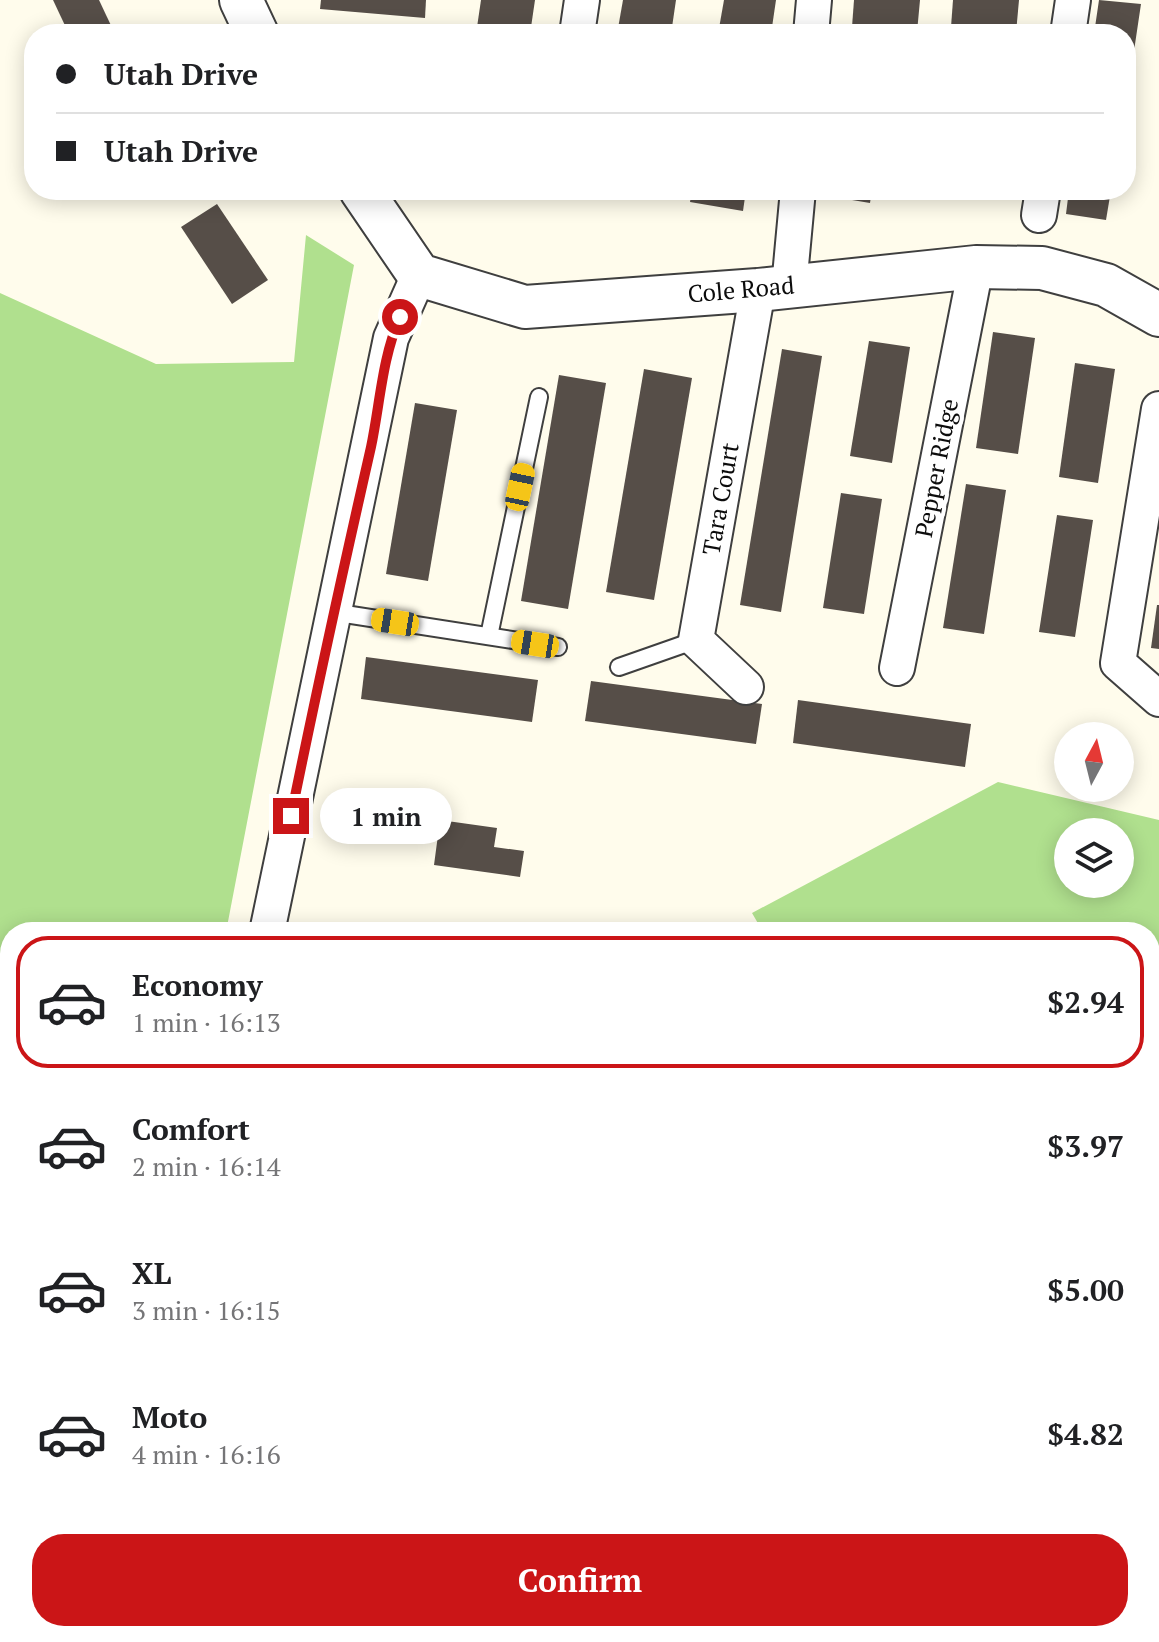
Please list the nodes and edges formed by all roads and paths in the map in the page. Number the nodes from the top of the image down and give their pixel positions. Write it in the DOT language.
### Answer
graph roads {
  1 [pos="241,0"];
  2 [pos="582,0"];
  3 [pos="814,0"];
  4 [pos="1073,0"];
  5 [pos="252,24"];
  6 [pos="578,24"];
  7 [pos="812,24"];
  8 [pos="1069,24"];
  9 [pos="368,200"];
  10 [pos="796,200"];
  11 [pos="976,267"];
  12 [pos="419,275"];
  13 [pos="779,283"];
  14 [pos="1159,315"];
  15 [pos="539,397"];
  16 [pos="1159,409"];
  17 [pos="1150,521"];
  18 [pos="332,612"];
  19 [pos="489,636"];
  20 [pos="696,640"];
  21 [pos="558,647"];
  22 [pos="619,667"];
  23 [pos="897,668"];
  24 [pos="746,687"];
  25 [pos="1159,699"];
  26 [pos="269,922"];
  1 -- 5 [label="street"];
  2 -- 6 [label="street"];
  3 -- 7 [label="street"];
  4 -- 8 [label="street"];
  9 -- 12 [label="street"];
  10 -- 13 [label="street"];
  11 -- 13 [label="street, Cole Road"];
  11 -- 14 [label="street, Cole Road"];
  11 -- 23 [label="street, Pepper Ridge"];
  12 -- 13 [label="street, Cole Road"];
  12 -- 18 [label="street"];
  13 -- 20 [label="street, Tara Court"];
  15 -- 19 [label="lane"];
  16 -- 17 [label="street"];
  17 -- 25 [label="street"];
  18 -- 19 [label="lane"];
  18 -- 26 [label="street"];
  19 -- 21 [label="lane"];
  20 -- 22 [label="lane"];
  20 -- 24 [label="street"];
}
